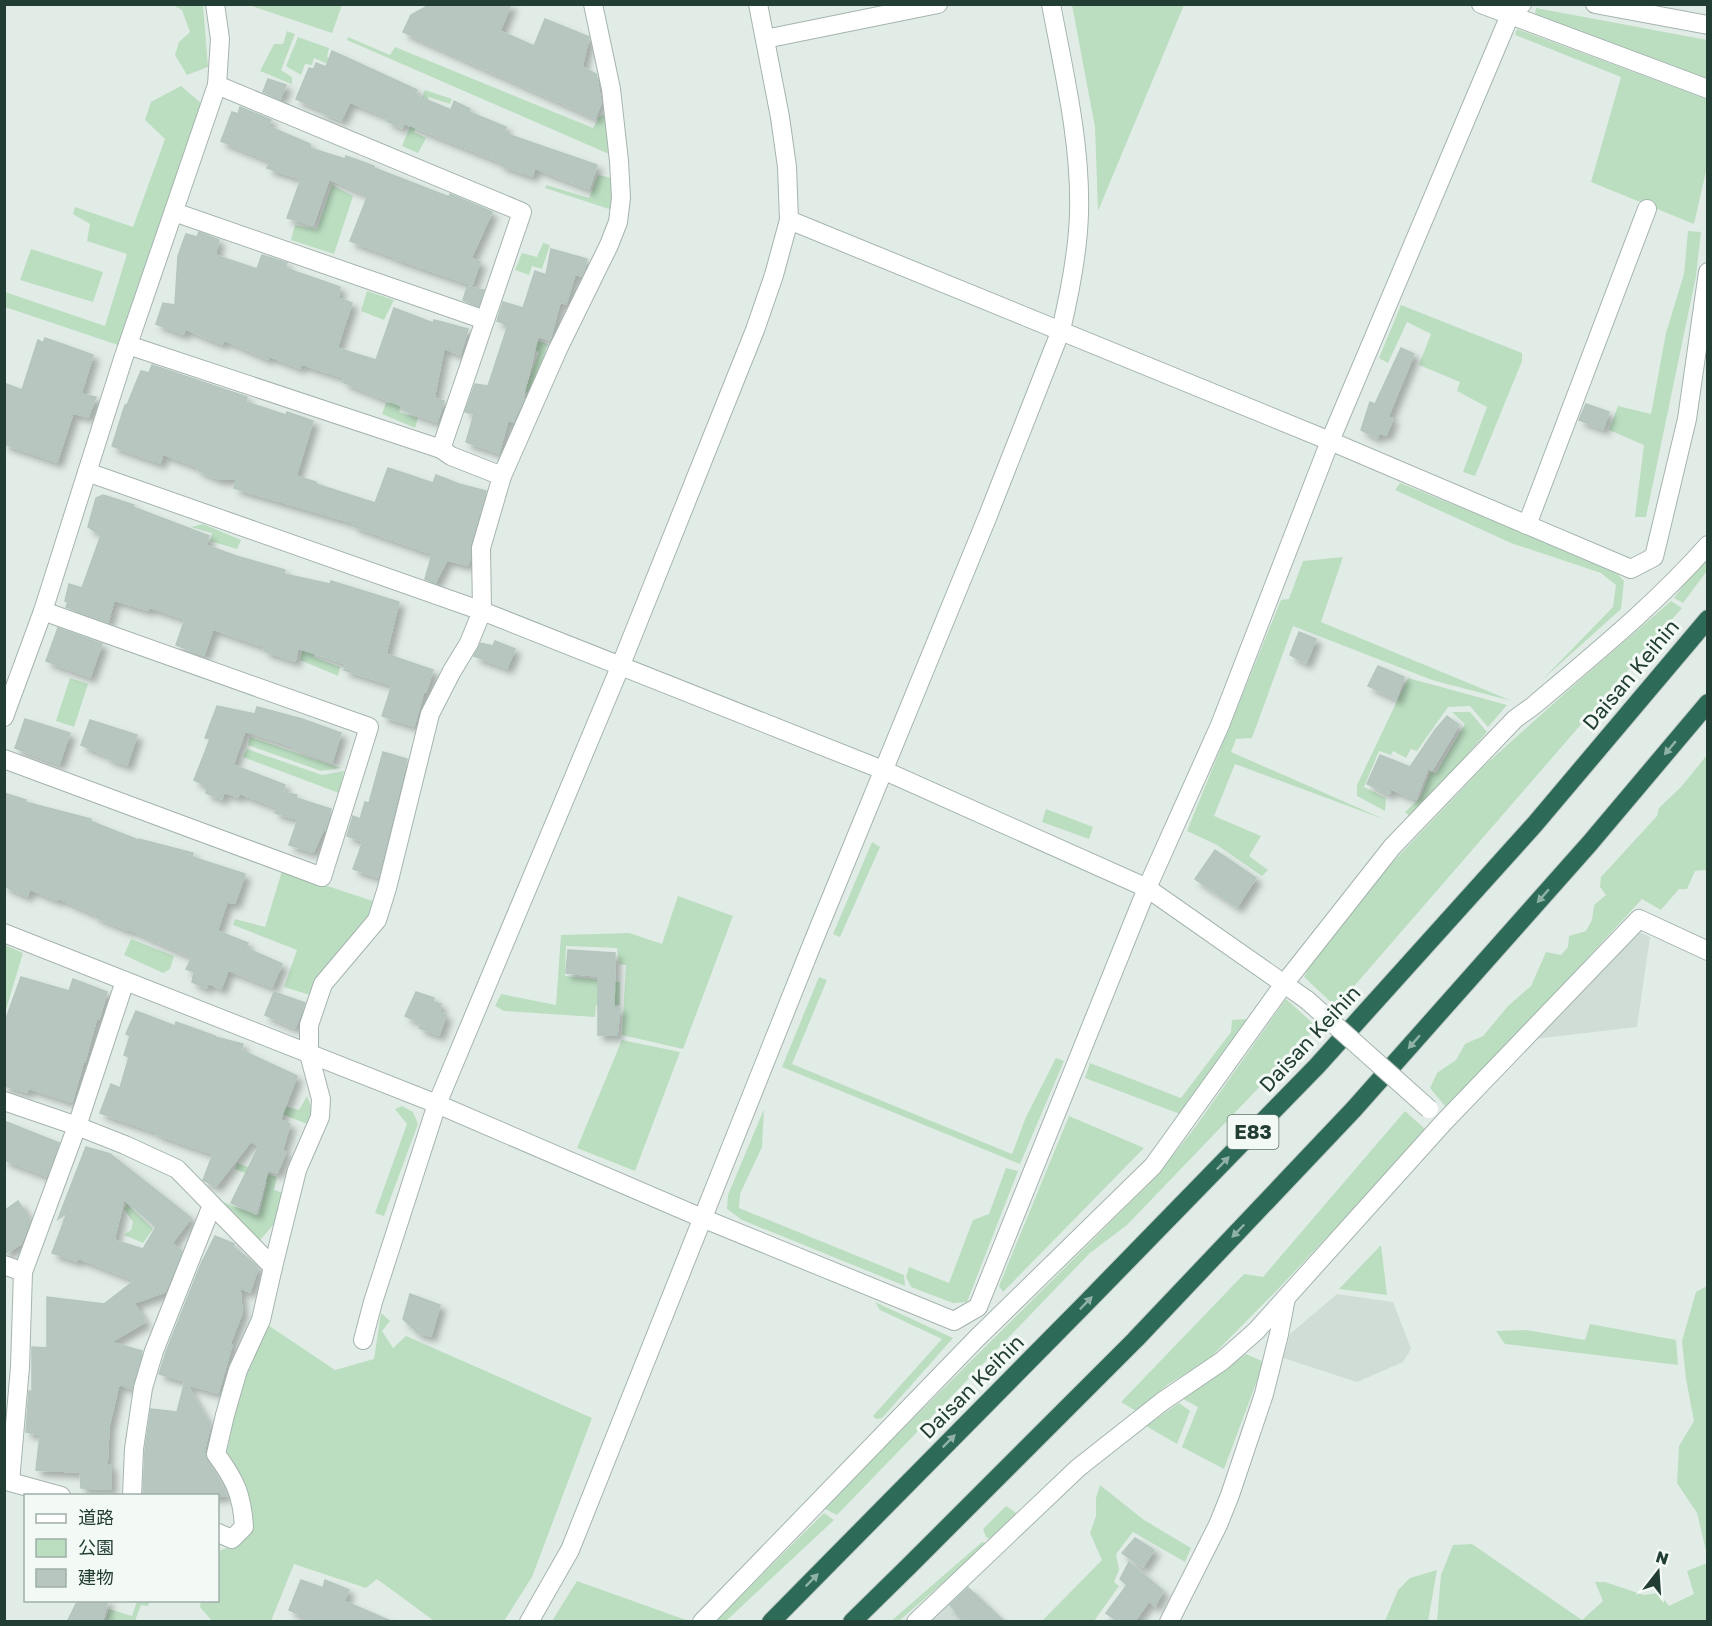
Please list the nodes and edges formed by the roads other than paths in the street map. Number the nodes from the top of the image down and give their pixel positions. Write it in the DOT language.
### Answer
graph roads {
  1 [pos="215,4"];
  2 [pos="593,4"];
  3 [pos="758,4"];
  4 [pos="939,4"];
  5 [pos="1051,4"];
  6 [pos="1481,4"];
  7 [pos="1594,4"];
  8 [pos="1516,10"];
  9 [pos="1707,25"];
  10 [pos="765,39"];
  11 [pos="217,85"];
  12 [pos="1707,89"];
  13 [pos="1647,209"];
  14 [pos="174,212"];
  15 [pos="789,220"];
  16 [pos="1707,272"];
  17 [pos="485,320"];
  18 [pos="1061,330"];
  19 [pos="128,345"];
  20 [pos="1330,441"];
  21 [pos="441,449"];
  22 [pos="87,472"];
  23 [pos="502,476"];
  24 [pos="1527,525"];
  25 [pos="1707,545"];
  26 [pos="43,611"];
  27 [pos="482,611"];
  28 [pos="1707,619"];
  29 [pos="620,667"];
  30 [pos="1707,703"];
  31 [pos="4,717"];
  32 [pos="4,759"];
  33 [pos="883,770"];
  34 [pos="1147,888"];
  35 [pos="4,933"];
  36 [pos="1707,951"];
  37 [pos="125,981"];
  38 [pos="1284,984"];
  39 [pos="309,1054"];
  40 [pos="4,1101"];
  41 [pos="437,1104"];
  42 [pos="1444,1122"];
  43 [pos="77,1126"];
  44 [pos="212,1205"];
  45 [pos="702,1218"];
  46 [pos="4,1265"];
  47 [pos="273,1267"];
  48 [pos="23,1272"];
  49 [pos="1286,1298"];
  50 [pos="363,1340"];
  51 [pos="53,1494"];
  52 [pos="132,1494"];
  53 [pos="219,1533"];
  54 [pos="529,1622"];
  55 [pos="702,1622"];
  56 [pos="771,1622"];
  57 [pos="852,1622"];
  58 [pos="916,1622"];
  59 [pos="1169,1622"];
  1 -- 11 [label="street"];
  2 -- 23 [label="street"];
  3 -- 10 [label="street"];
  4 -- 10 [label="street"];
  5 -- 18 [label="street"];
  6 -- 8 [label="street"];
  7 -- 9 [label="street"];
  8 -- 12 [label="street"];
  8 -- 20 [label="street"];
  10 -- 15 [label="street"];
  11 -- 14 [label="street"];
  11 -- 17 [label="street"];
  13 -- 24 [label="street"];
  14 -- 17 [label="street"];
  14 -- 19 [label="street"];
  15 -- 18 [label="street"];
  15 -- 29 [label="street"];
  16 -- 24 [label="street"];
  17 -- 21 [label="street"];
  18 -- 20 [label="street"];
  18 -- 33 [label="street"];
  19 -- 21 [label="street"];
  19 -- 22 [label="street"];
  20 -- 24 [label="street"];
  20 -- 34 [label="street"];
  21 -- 23 [label="street"];
  22 -- 26 [label="street"];
  22 -- 27 [label="street"];
  23 -- 27 [label="street"];
  25 -- 38 [label="street"];
  26 -- 31 [label="street"];
  26 -- 32 [label="street"];
  27 -- 29 [label="street"];
  27 -- 39 [label="street"];
  56 -- 28 [label="highway, Daisan Keihin / E83, one-way"];
  29 -- 33 [label="street"];
  29 -- 41 [label="street"];
  30 -- 57 [label="highway, E83, one-way"];
  33 -- 34 [label="street"];
  33 -- 45 [label="street"];
  34 -- 38 [label="street"];
  34 -- 45 [label="street"];
  35 -- 37 [label="street"];
  36 -- 42 [label="street"];
  37 -- 39 [label="street"];
  37 -- 43 [label="street"];
  38 -- 42 [label="street, bridge"];
  38 -- 55 [label="street"];
  39 -- 41 [label="street"];
  39 -- 47 [label="street"];
  40 -- 43 [label="street"];
  41 -- 45 [label="street"];
  41 -- 50 [label="street"];
  42 -- 49 [label="street"];
  43 -- 44 [label="street"];
  43 -- 48 [label="street"];
  44 -- 47 [label="street"];
  44 -- 52 [label="street"];
  45 -- 54 [label="street"];
  46 -- 48 [label="street"];
  47 -- 53 [label="street"];
  48 -- 51 [label="street"];
  49 -- 58 [label="street"];
  49 -- 59 [label="street"];
}
